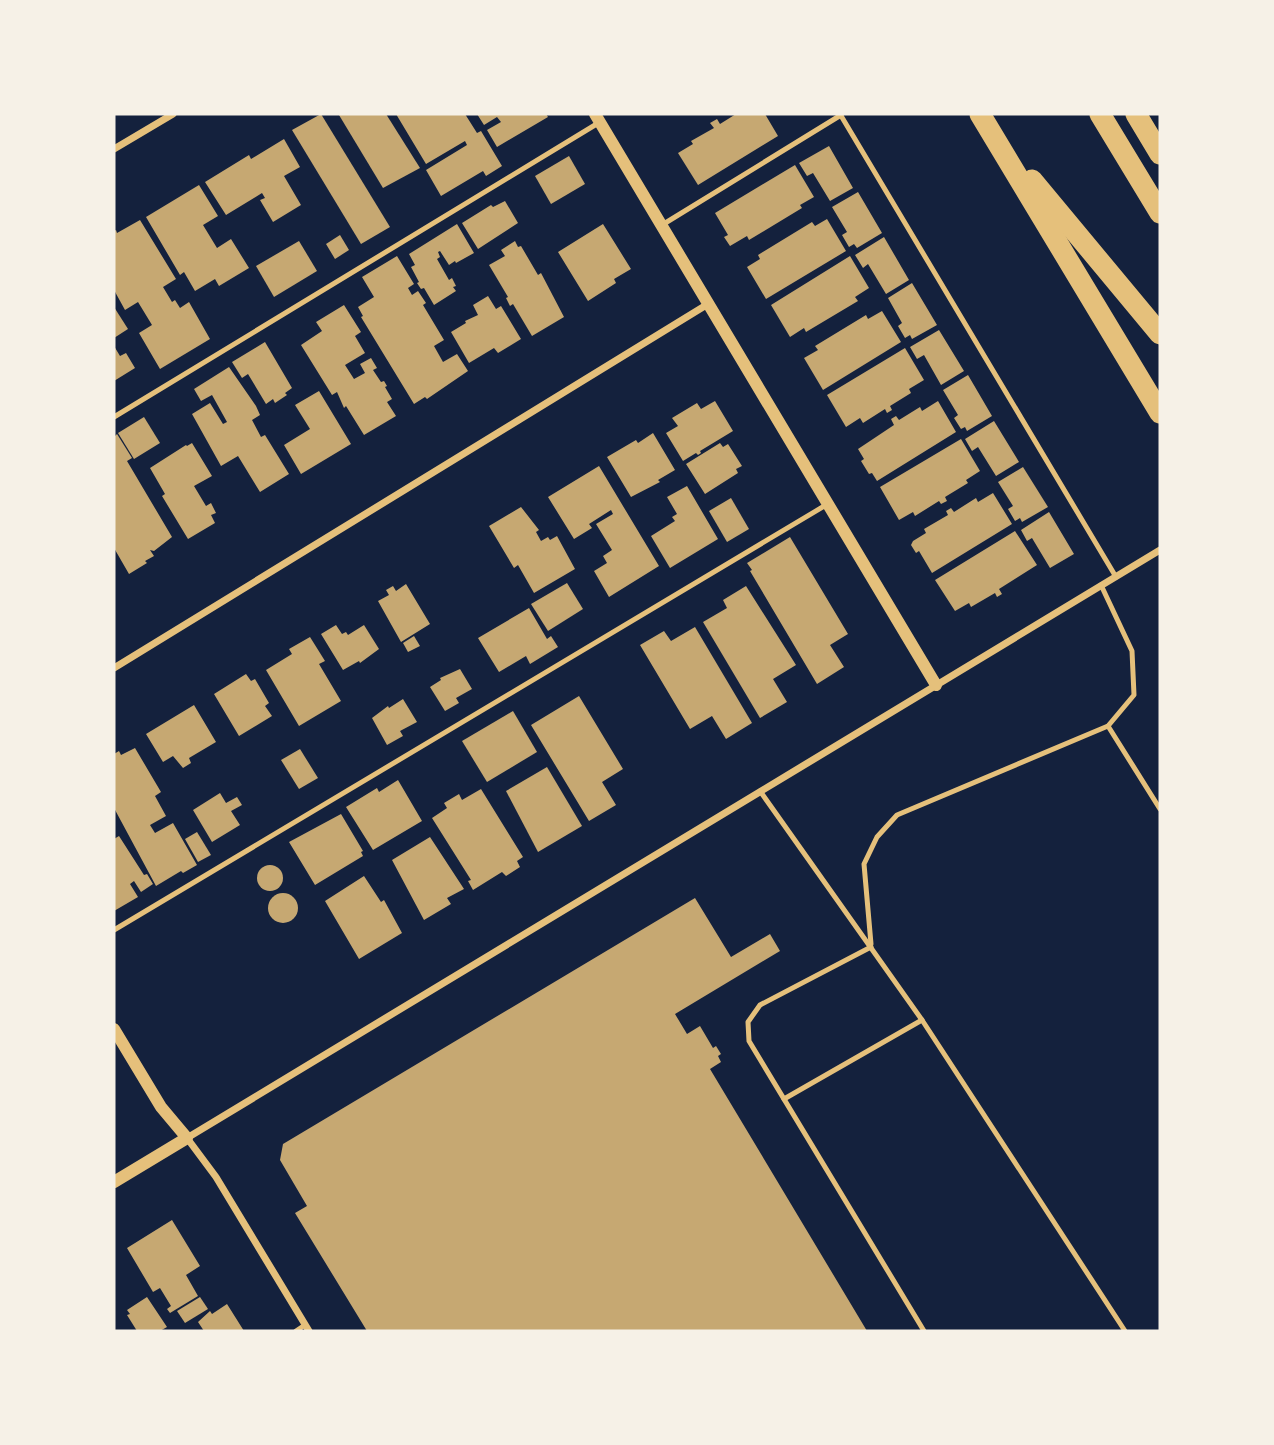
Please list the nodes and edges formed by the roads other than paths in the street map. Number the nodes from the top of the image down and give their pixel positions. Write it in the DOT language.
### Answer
graph roads {
  1 [pos="173,114"];
  2 [pos="1100,114"];
  3 [pos="1136,114"];
  4 [pos="841,115"];
  5 [pos="598,118"];
  6 [pos="984,121"];
  7 [pos="114,149"];
  8 [pos="1160,153"];
  9 [pos="1160,213"];
  10 [pos="662,225"];
  11 [pos="708,304"];
  12 [pos="1160,334"];
  13 [pos="1160,413"];
  14 [pos="114,417"];
  15 [pos="828,504"];
  16 [pos="1160,550"];
  17 [pos="1116,577"];
  18 [pos="1101,585"];
  19 [pos="114,668"];
  20 [pos="936,685"];
  21 [pos="1108,726"];
  22 [pos="760,790"];
  23 [pos="1160,809"];
  24 [pos="114,930"];
  25 [pos="871,947"];
  26 [pos="922,1020"];
  27 [pos="114,1029"];
  28 [pos="784,1099"];
  29 [pos="187,1138"];
  30 [pos="114,1182"];
  31 [pos="307,1328"];
  32 [pos="296,1331"];
  33 [pos="925,1331"];
  34 [pos="1125,1331"];
  1 -- 7 [label="street"];
  2 -- 9 [label="highway"];
  3 -- 8 [label="highway"];
  4 -- 10 [label="lane"];
  4 -- 17 [label="lane"];
  5 -- 10 [label="street"];
  5 -- 14 [label="lane"];
  6 -- 12 [label="highway"];
  6 -- 13 [label="highway"];
  10 -- 11 [label="street"];
  11 -- 15 [label="street"];
  11 -- 19 [label="street"];
  15 -- 20 [label="street"];
  15 -- 24 [label="lane"];
  16 -- 17 [label="street"];
  17 -- 18 [label="street"];
  18 -- 20 [label="street"];
  18 -- 21 [label="lane"];
  20 -- 22 [label="street"];
  21 -- 23 [label="lane"];
  21 -- 25 [label="lane"];
  22 -- 25 [label="lane"];
  22 -- 29 [label="street"];
  25 -- 26 [label="lane"];
  25 -- 28 [label="lane"];
  26 -- 28 [label="lane"];
  26 -- 34 [label="lane"];
  27 -- 29 [label="street"];
  28 -- 33 [label="lane"];
  29 -- 30 [label="street"];
  29 -- 31 [label="street"];
  31 -- 32 [label="lane"];
}
